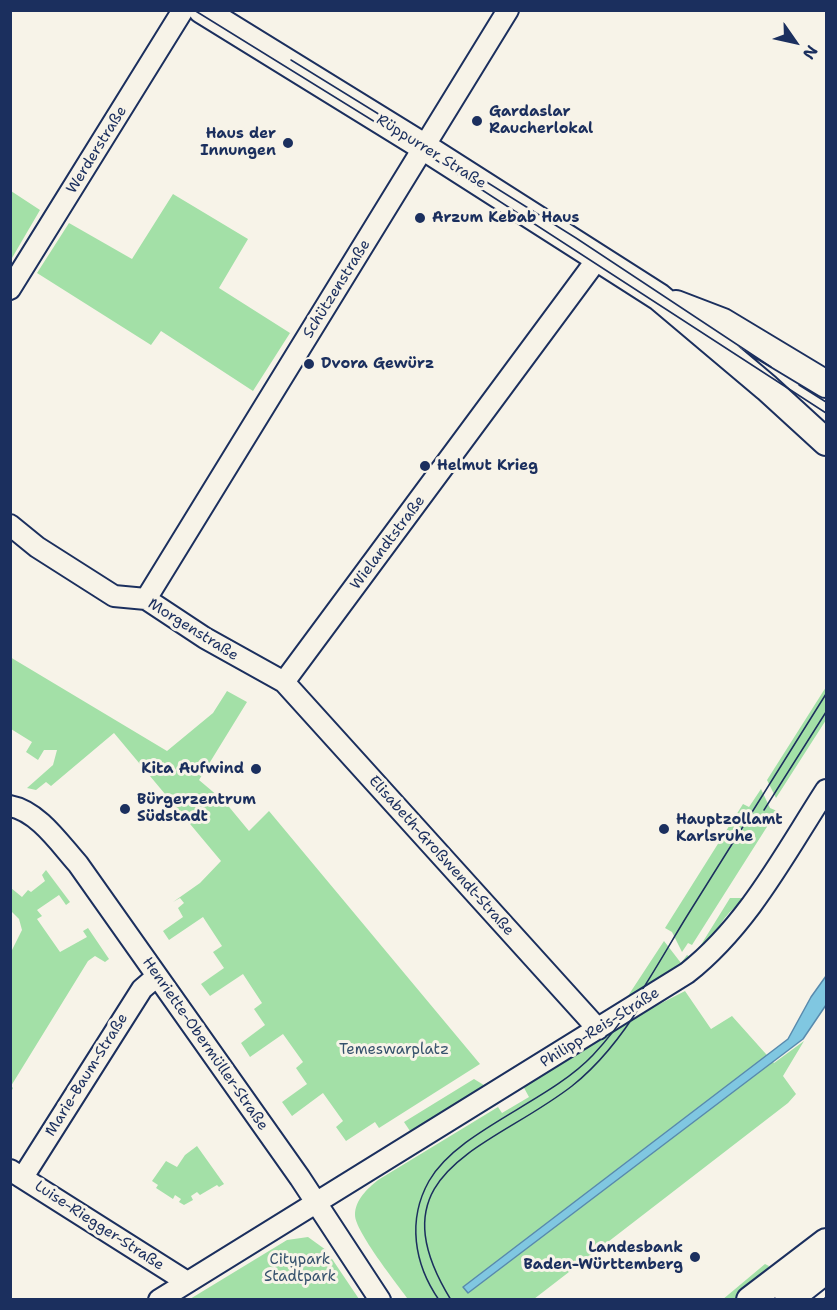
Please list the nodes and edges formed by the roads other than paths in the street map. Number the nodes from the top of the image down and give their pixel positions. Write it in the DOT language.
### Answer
graph roads {
  1 [pos="183,10"];
  2 [pos="202,10"];
  3 [pos="508,10"];
  4 [pos="424,147"];
  5 [pos="598,258"];
  6 [pos="10,289"];
  7 [pos="659,297"];
  8 [pos="826,384"];
  9 [pos="826,442"];
  10 [pos="10,525"];
  11 [pos="146,599"];
  12 [pos="284,682"];
  13 [pos="826,790"];
  14 [pos="10,806"];
  15 [pos="156,977"];
  16 [pos="597,1029"];
  17 [pos="17,1174"];
  18 [pos="316,1204"];
  19 [pos="826,1242"];
  20 [pos="826,1270"];
  21 [pos="187,1282"];
  22 [pos="159,1299"];
  23 [pos="380,1299"];
  24 [pos="750,1299"];
  25 [pos="788,1299"];
  1 -- 6 [label="street, Werderstraße"];
  2 -- 4 [label="main road, Rüppurrer Straße"];
  3 -- 4 [label="street, Schützenstraße"];
  4 -- 5 [label="main road, Rüppurrer Straße"];
  4 -- 11 [label="street, Schützenstraße"];
  5 -- 7 [label="main road, Rüppurrer Straße"];
  5 -- 12 [label="street, Wielandtstraße"];
  7 -- 8 [label="main road, Rüppurrer Straße"];
  7 -- 9 [label="main road, Rüppurrer Straße"];
  10 -- 11 [label="street, Morgenstraße"];
  11 -- 12 [label="street, Morgenstraße"];
  12 -- 16 [label="street, Elisabeth-Großwendt-Straße"];
  13 -- 16 [label="street, Philipp-Reis-Straße"];
  14 -- 15 [label="street, Henriette-Obermüller-Straße"];
  15 -- 17 [label="street, Marie-Baum-Straße"];
  15 -- 18 [label="street, Henriette-Obermüller-Straße"];
  16 -- 18 [label="street, Philipp-Reis-Straße"];
  17 -- 21 [label="street, Luise-Riegger-Straße"];
  18 -- 21 [label="street, Philipp-Reis-Straße"];
  18 -- 23 [label="street, Henriette-Obermüller-Straße"];
  19 -- 24 [label="main road"];
  20 -- 25 [label="main road"];
  21 -- 22 [label="street, Philipp-Reis-Straße"];
}
